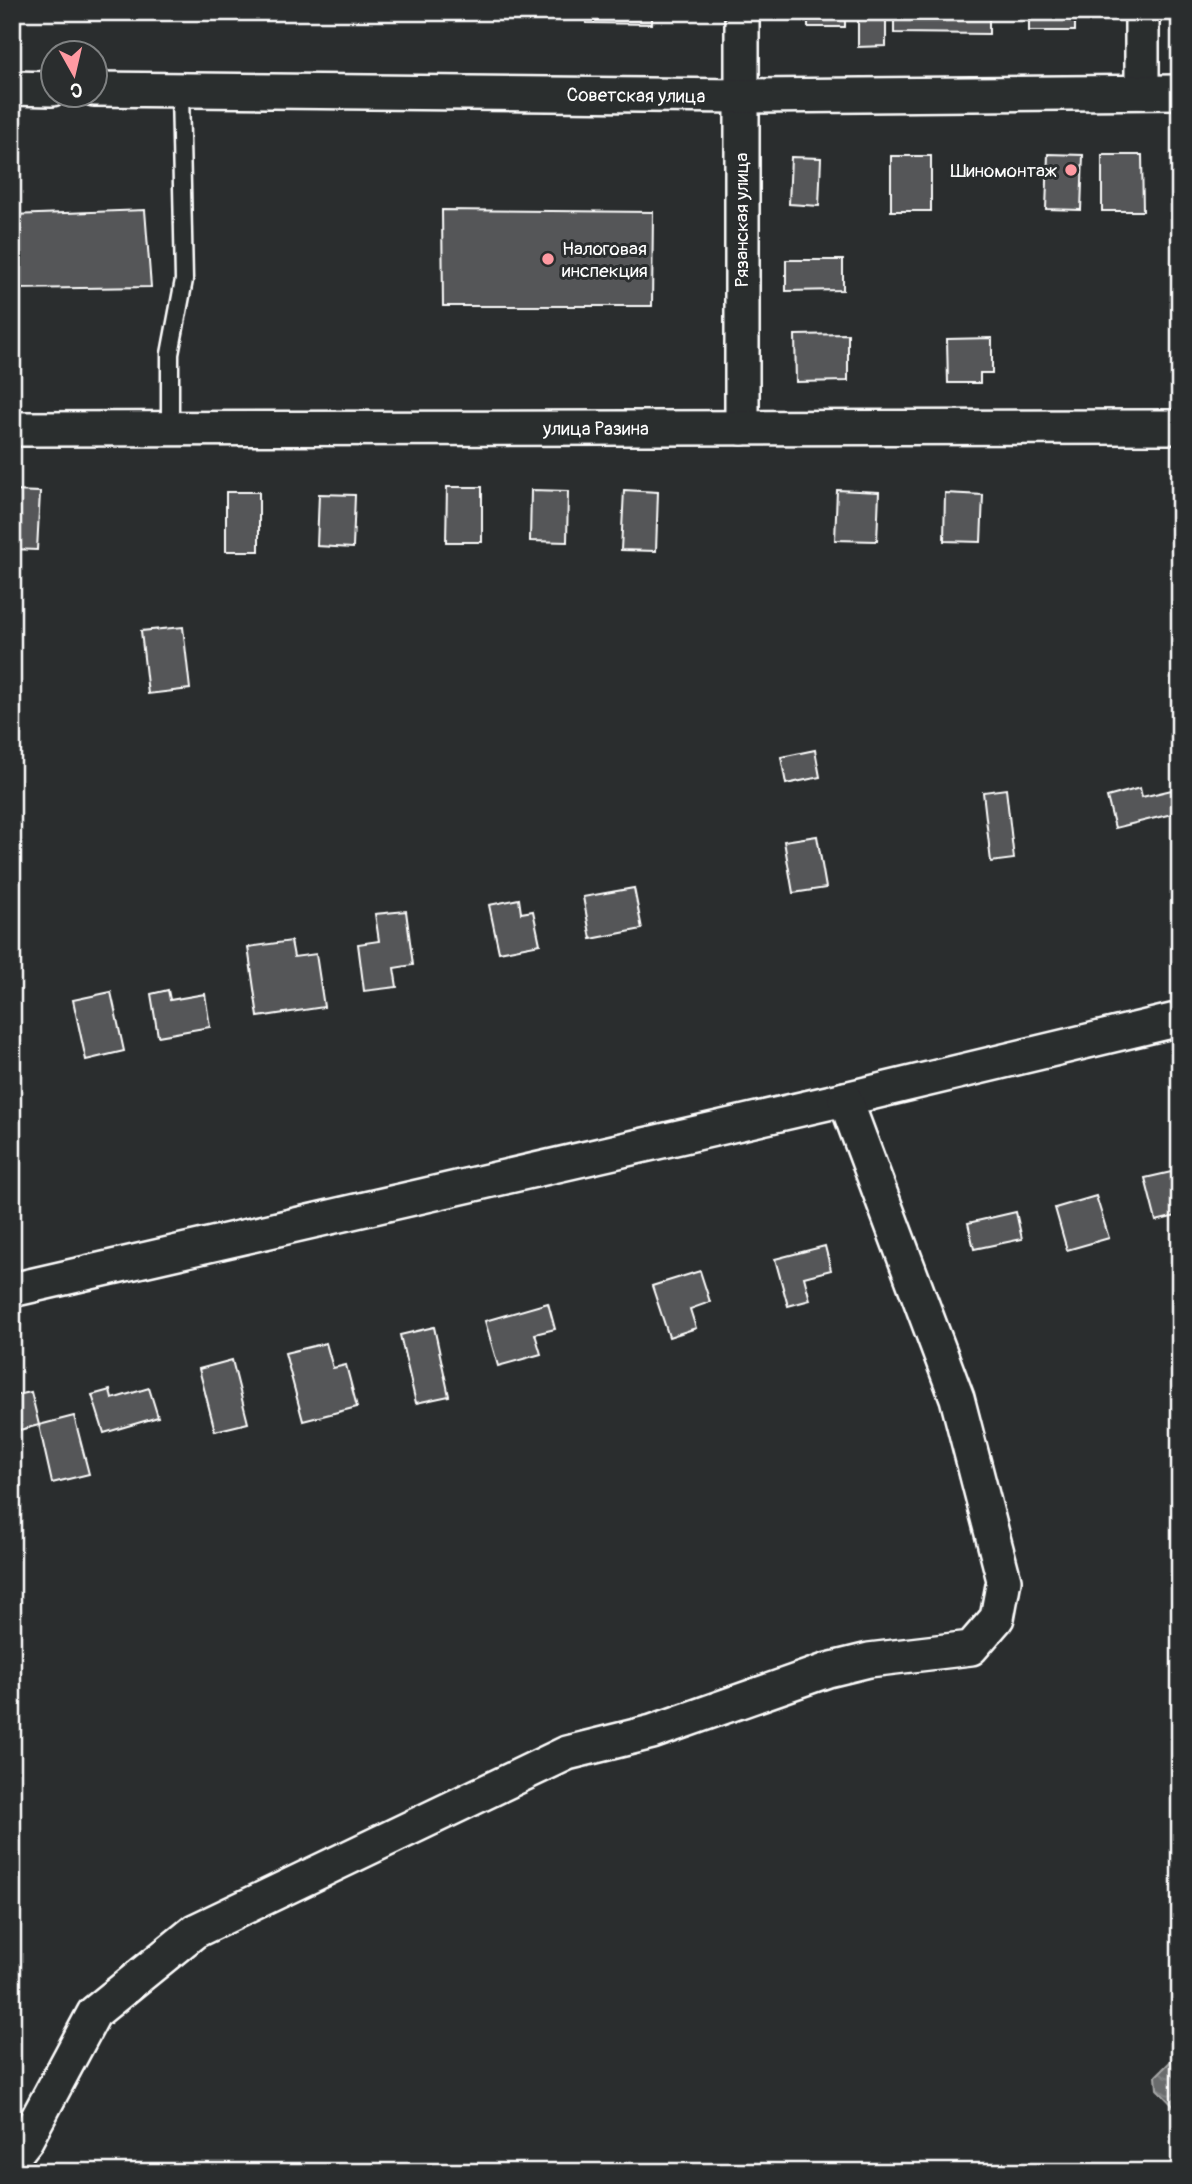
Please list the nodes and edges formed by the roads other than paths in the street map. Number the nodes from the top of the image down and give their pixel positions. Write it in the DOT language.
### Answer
graph roads {
  1 [pos="742,12"];
  2 [pos="1142,12"];
  3 [pos="12,88"];
  4 [pos="38,89"];
  5 [pos="108,89"];
  6 [pos="180,91"];
  7 [pos="1142,92"];
  8 [pos="1180,92"];
  9 [pos="741,96"];
  10 [pos="1180,427"];
  11 [pos="742,428"];
  12 [pos="12,429"];
  13 [pos="170,429"];
  14 [pos="1180,1019"];
  15 [pos="845,1099"];
  16 [pos="12,1290"];
  17 [pos="12,2158"];
  1 -- 9 [label="street, Рязанская улица"];
  2 -- 7 [label="street"];
  3 -- 4 [label="street"];
  5 -- 6 [label="street, Советская улица"];
  6 -- 9 [label="street, Советская улица"];
  6 -- 13 [label="lane"];
  7 -- 8 [label="street, Советская улица"];
  7 -- 9 [label="street, Советская улица"];
  9 -- 11 [label="street, Рязанская улица"];
  10 -- 11 [label="street, улица Разина"];
  11 -- 13 [label="street, улица Разина"];
  12 -- 13 [label="street, улица Разина"];
  14 -- 15 [label="street"];
  15 -- 16 [label="street"];
  15 -- 17 [label="street"];
}
